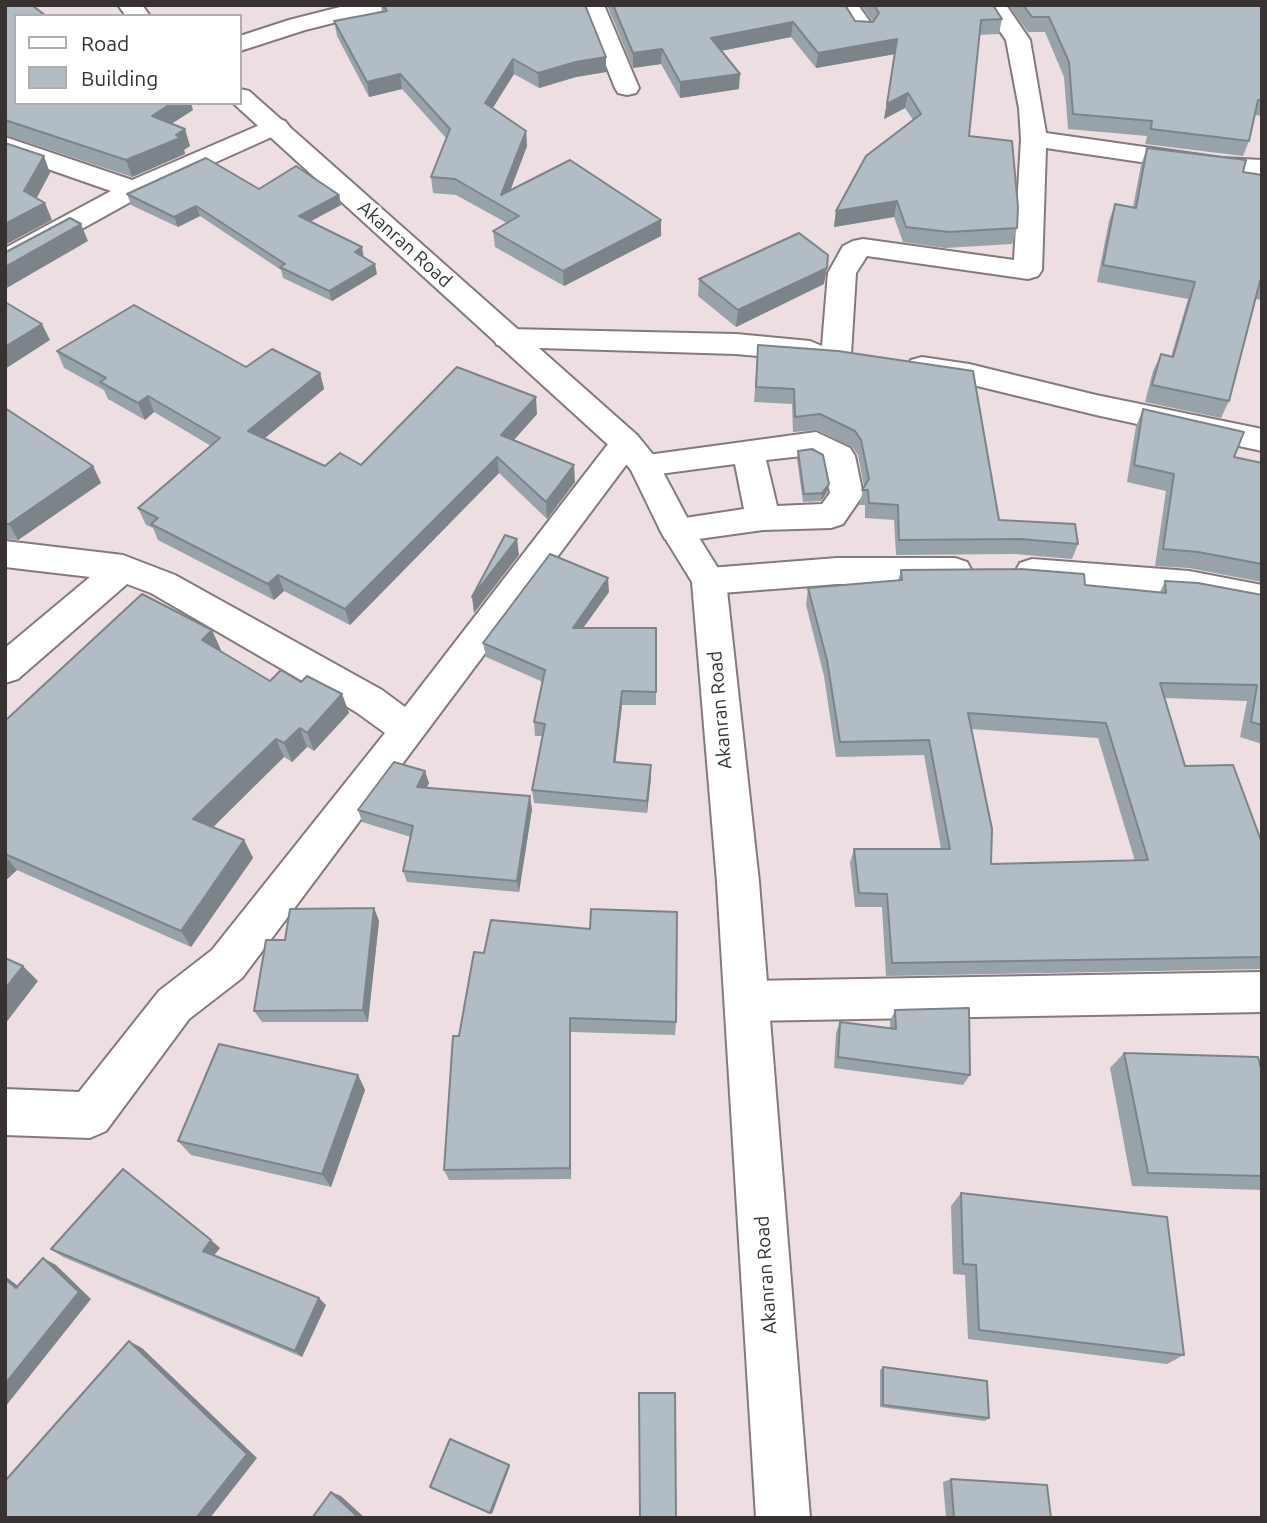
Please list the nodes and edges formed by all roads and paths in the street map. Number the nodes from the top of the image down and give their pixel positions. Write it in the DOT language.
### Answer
graph roads {
  1 [pos="377,5"];
  2 [pos="593,5"];
  3 [pos="846,5"];
  4 [pos="993,5"];
  5 [pos="863,29"];
  6 [pos="242,43"];
  7 [pos="627,88"];
  8 [pos="242,98"];
  9 [pos="276,126"];
  10 [pos="1034,139"];
  11 [pos="5,145"];
  12 [pos="1262,168"];
  13 [pos="134,189"];
  14 [pos="5,260"];
  15 [pos="508,338"];
  16 [pos="863,358"];
  17 [pos="1262,440"];
  18 [pos="748,451"];
  19 [pos="635,454"];
  20 [pos="763,518"];
  21 [pos="677,530"];
  22 [pos="5,554"];
  23 [pos="123,568"];
  24 [pos="709,581"];
  25 [pos="1262,598"];
  26 [pos="5,669"];
  27 [pos="409,730"];
  28 [pos="1262,992"];
  29 [pos="747,1001"];
  30 [pos="5,1112"];
  31 [pos="783,1518"];
  1 -- 6 [label="street"];
  2 -- 7 [label="street"];
  3 -- 5 [label="street"];
  4 -- 10 [label="street"];
  8 -- 9 [label="street, Akanran Road"];
  9 -- 13 [label="street"];
  9 -- 15 [label="street, Akanran Road"];
  10 -- 12 [label="street"];
  10 -- 16 [label="street"];
  11 -- 13 [label="street"];
  13 -- 14 [label="street"];
  15 -- 16 [label="street"];
  15 -- 19 [label="street, Akanran Road"];
  16 -- 17 [label="street"];
  18 -- 19 [label="street"];
  18 -- 20 [label="street"];
  18 -- 20 [label="street"];
  19 -- 21 [label="street, Akanran Road"];
  19 -- 27 [label="street"];
  20 -- 21 [label="street"];
  21 -- 24 [label="street, Akanran Road"];
  22 -- 23 [label="street"];
  23 -- 26 [label="street"];
  23 -- 27 [label="street"];
  24 -- 25 [label="street"];
  24 -- 29 [label="street, Akanran Road"];
  27 -- 30 [label="street"];
  28 -- 29 [label="street"];
  29 -- 31 [label="street, Akanran Road"];
}
